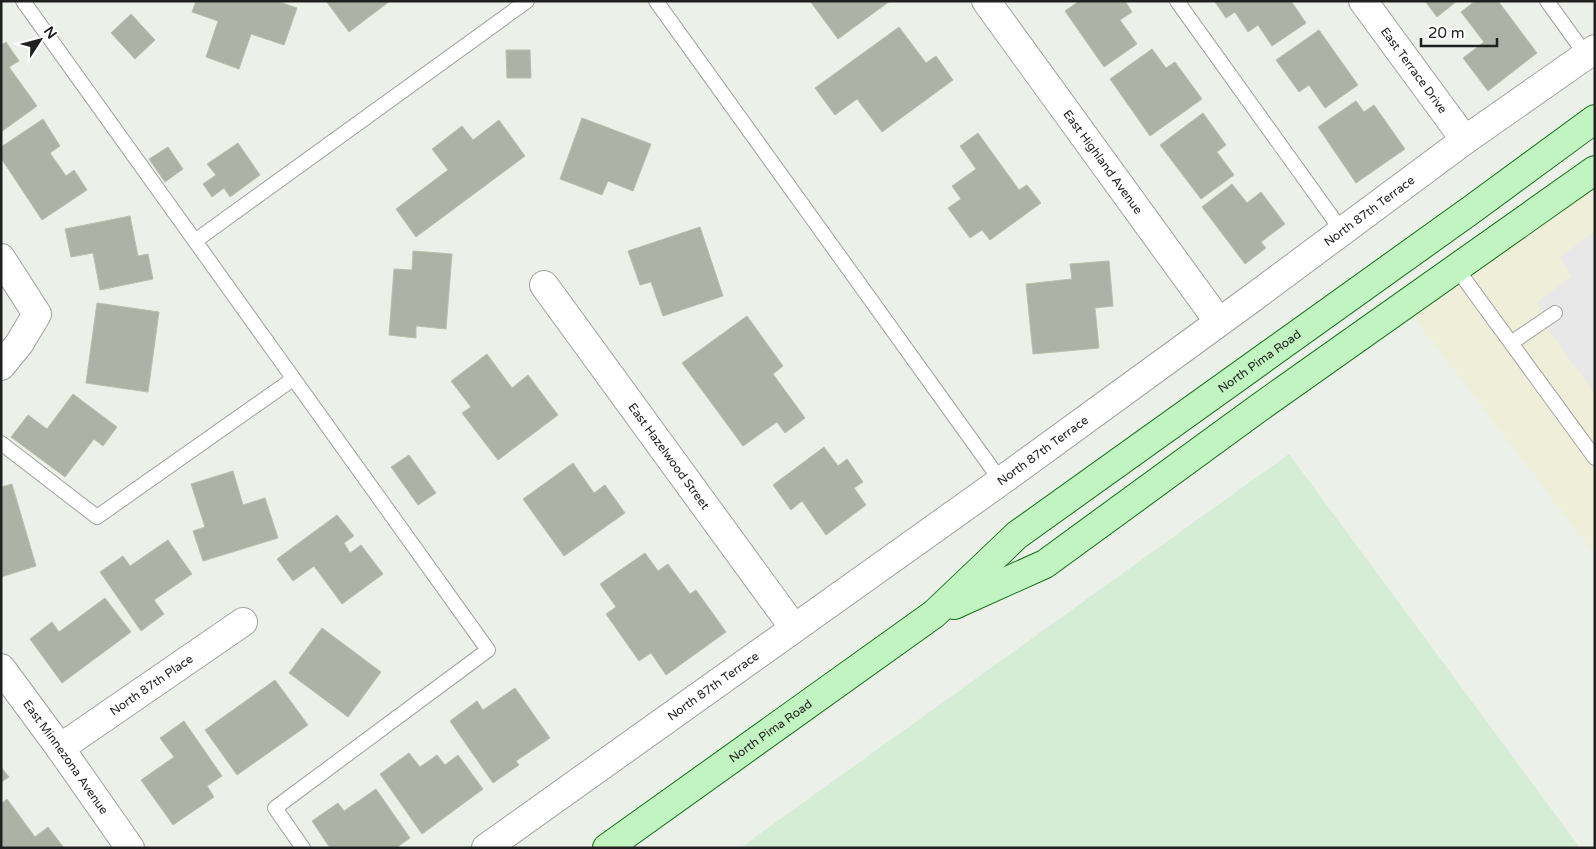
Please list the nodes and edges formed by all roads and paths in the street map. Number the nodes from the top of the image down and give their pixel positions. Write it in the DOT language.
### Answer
graph roads {
  1 [pos="23,1"];
  2 [pos="527,1"];
  3 [pos="656,1"];
  4 [pos="986,1"];
  5 [pos="1177,1"];
  6 [pos="1363,1"];
  7 [pos="1547,1"];
  8 [pos="1591,52"];
  9 [pos="1595,119"];
  10 [pos="1465,140"];
  11 [pos="1595,170"];
  12 [pos="1471,210"];
  13 [pos="1342,231"];
  14 [pos="195,241"];
  15 [pos="1,258"];
  16 [pos="1393,266"];
  17 [pos="1457,269"];
  18 [pos="544,284"];
  19 [pos="1555,312"];
  20 [pos="1219,322"];
  21 [pos="1511,343"];
  22 [pos="1,366"];
  23 [pos="294,379"];
  24 [pos="1,443"];
  25 [pos="1595,458"];
  26 [pos="1001,481"];
  27 [pos="934,614"];
  28 [pos="243,622"];
  29 [pos="794,628"];
  30 [pos="1,668"];
  31 [pos="60,748"];
  32 [pos="130,848"];
  33 [pos="303,848"];
  34 [pos="486,848"];
  35 [pos="606,848"];
  1 -- 14 [label="lane"];
  2 -- 14 [label="lane"];
  3 -- 26 [label="lane"];
  4 -- 20 [label="street, East Highland Avenue"];
  5 -- 13 [label="lane"];
  6 -- 10 [label="street, East Terrace Drive"];
  7 -- 8 [label="lane"];
  8 -- 10 [label="street, North 87th Terrace"];
  9 -- 12 [label="main road, North Pima Road"];
  10 -- 13 [label="street, North 87th Terrace"];
  11 -- 17 [label="main road, North Pima Road"];
  12 -- 16 [label="main road, North Pima Road"];
  12 -- 17 [label="main road"];
  13 -- 20 [label="street, North 87th Terrace"];
  14 -- 23 [label="lane"];
  15 -- 22 [label="street"];
  16 -- 17 [label="main road"];
  16 -- 27 [label="main road, North Pima Road"];
  17 -- 21 [label="lane"];
  17 -- 27 [label="main road, North Pima Road"];
  18 -- 29 [label="street, East Hazelwood Street"];
  19 -- 21 [label="lane"];
  20 -- 26 [label="street, North 87th Terrace"];
  21 -- 25 [label="lane"];
  23 -- 24 [label="lane"];
  23 -- 33 [label="lane"];
  26 -- 29 [label="street, North 87th Terrace"];
  27 -- 35 [label="main road, North Pima Road"];
  28 -- 31 [label="street, North 87th Place"];
  29 -- 34 [label="street, North 87th Terrace"];
  30 -- 31 [label="street, East Minnezona Avenue"];
  31 -- 32 [label="street, East Minnezona Avenue"];
}
